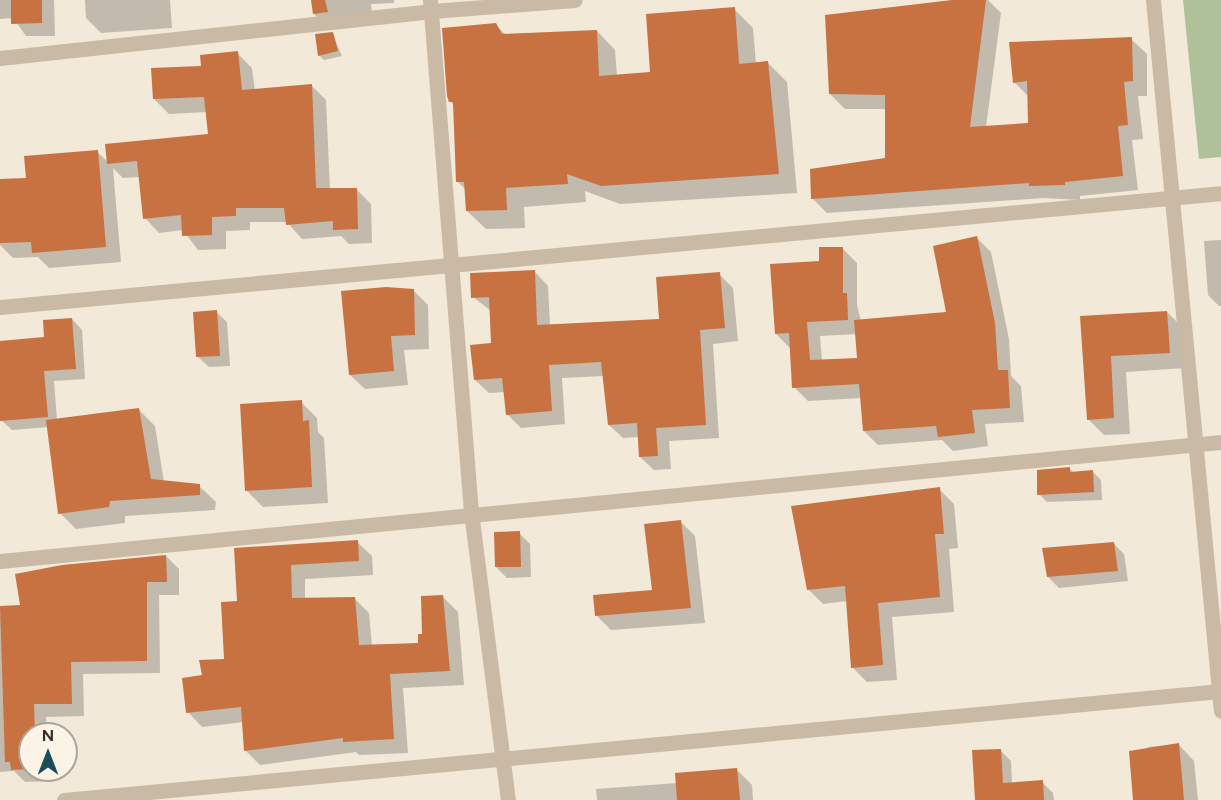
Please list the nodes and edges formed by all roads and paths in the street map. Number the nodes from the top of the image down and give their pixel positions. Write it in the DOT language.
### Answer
graph roads {
  1 [pos="575,0"];
  2 [pos="1153,0"];
  3 [pos="431,6"];
  4 [pos="0,58"];
  5 [pos="1221,193"];
  6 [pos="1172,198"];
  7 [pos="450,265"];
  8 [pos="0,307"];
  9 [pos="1221,442"];
  10 [pos="1196,444"];
  11 [pos="471,512"];
  12 [pos="0,561"];
  13 [pos="1220,691"];
  14 [pos="1221,711"];
  15 [pos="503,758"];
  16 [pos="64,800"];
  17 [pos="508,800"];
  1 -- 3 [label="street"];
  2 -- 6 [label="street"];
  3 -- 4 [label="street"];
  3 -- 7 [label="street"];
  5 -- 6 [label="street"];
  6 -- 7 [label="street"];
  6 -- 10 [label="street"];
  7 -- 8 [label="street"];
  7 -- 11 [label="street"];
  9 -- 10 [label="street"];
  10 -- 11 [label="street"];
  10 -- 13 [label="street"];
  11 -- 12 [label="street"];
  11 -- 15 [label="street"];
  13 -- 14 [label="street"];
  13 -- 15 [label="street"];
  15 -- 16 [label="street"];
  15 -- 17 [label="street"];
}
